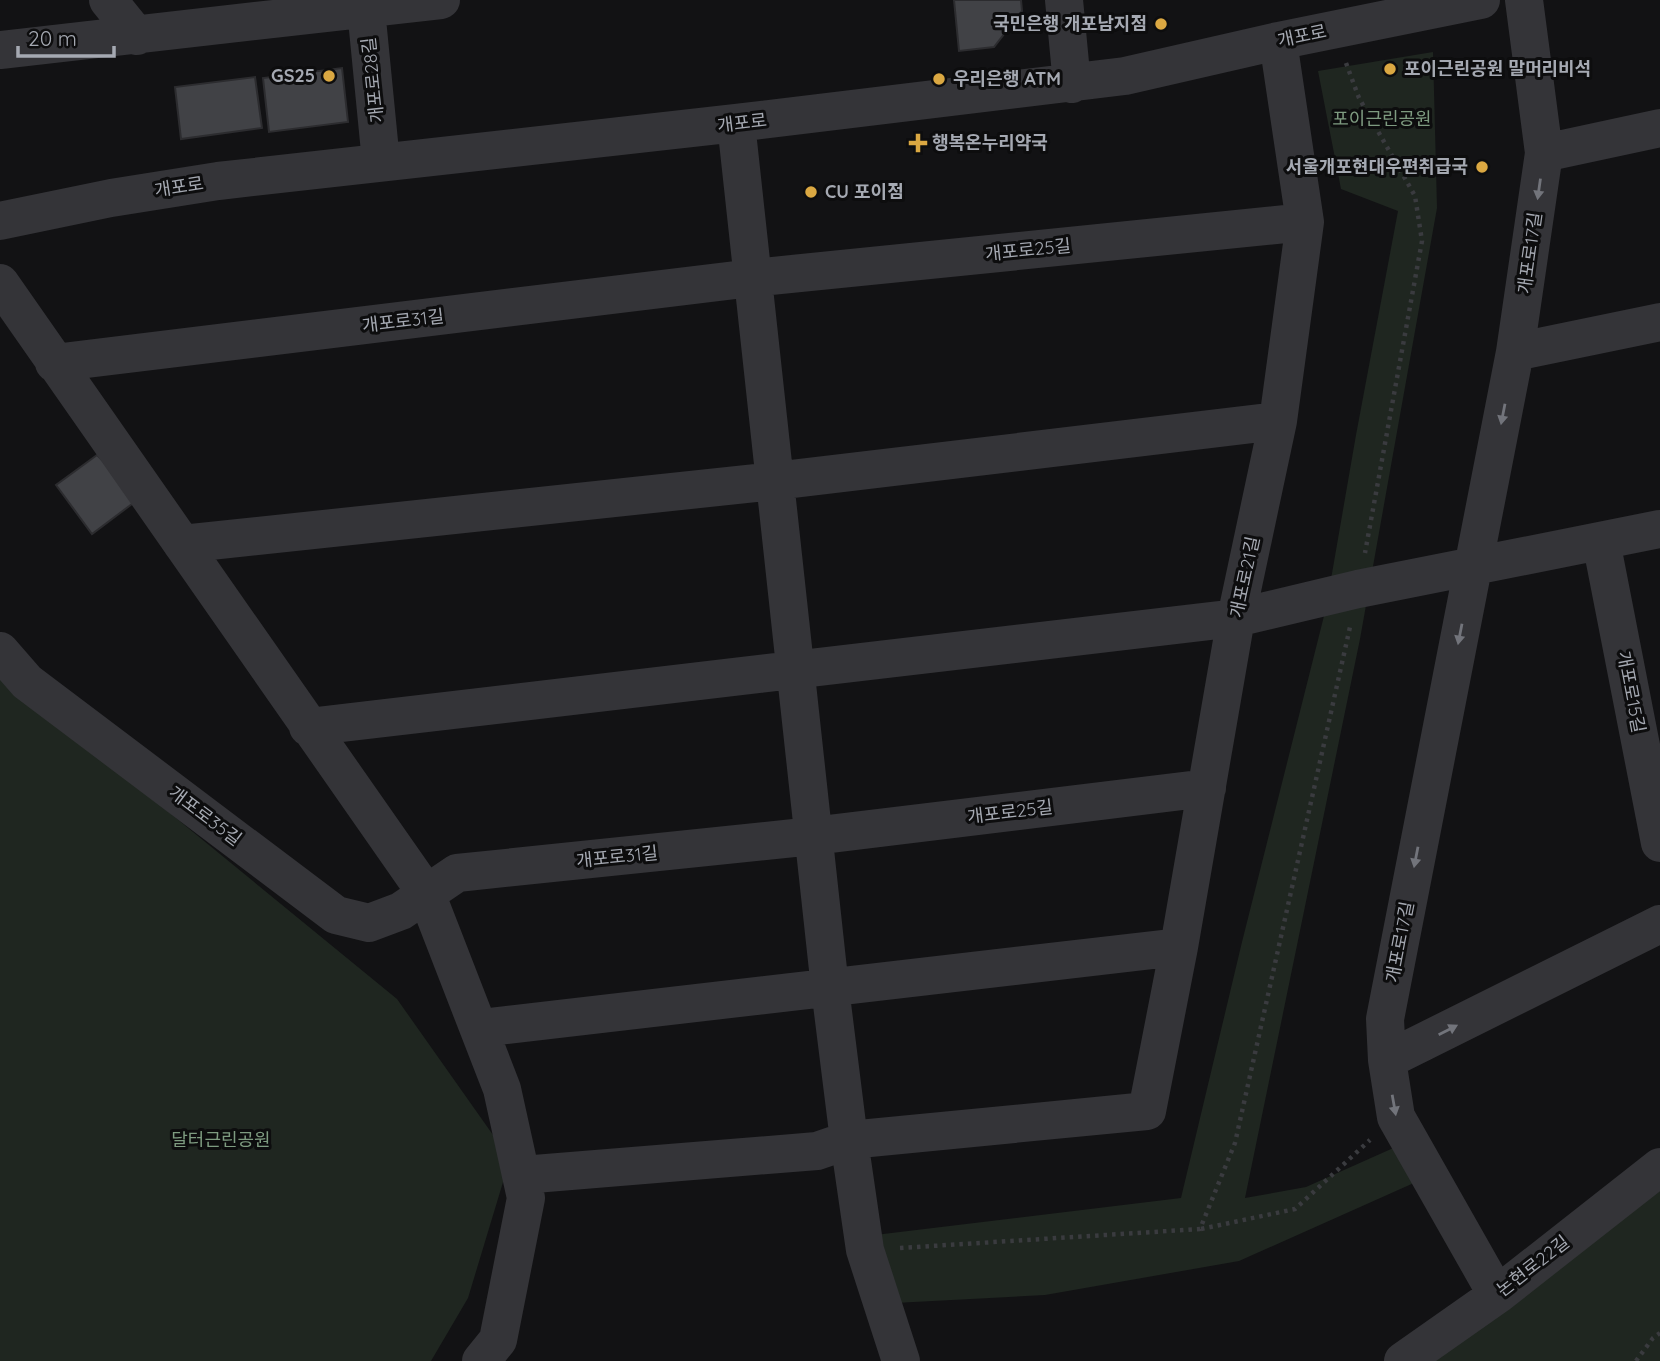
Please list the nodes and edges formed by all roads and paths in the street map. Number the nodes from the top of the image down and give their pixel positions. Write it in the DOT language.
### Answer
graph roads {
  1 [pos="108,0"];
  2 [pos="441,0"];
  3 [pos="1064,0"];
  4 [pos="1481,0"];
  5 [pos="1524,0"];
  6 [pos="362,4"];
  7 [pos="1330,15"];
  8 [pos="137,36"];
  9 [pos="1278,41"];
  10 [pos="0,50"];
  11 [pos="1072,84"];
  12 [pos="736,124"];
  13 [pos="1660,128"];
  14 [pos="1545,153"];
  15 [pos="381,162"];
  16 [pos="0,221"];
  17 [pos="1305,222"];
  18 [pos="751,278"];
  19 [pos="0,283"];
  20 [pos="1660,322"];
  21 [pos="1515,352"];
  22 [pos="54,363"];
  23 [pos="1278,421"];
  24 [pos="775,481"];
  25 [pos="1660,529"];
  26 [pos="1601,541"];
  27 [pos="182,544"];
  28 [pos="1473,567"];
  29 [pos="1359,589"];
  30 [pos="1236,618"];
  31 [pos="0,651"];
  32 [pos="796,668"];
  33 [pos="308,727"];
  34 [pos="1207,788"];
  35 [pos="813,836"];
  36 [pos="1660,843"];
  37 [pos="426,893"];
  38 [pos="1660,924"];
  39 [pos="1179,947"];
  40 [pos="830,988"];
  41 [pos="480,1028"];
  42 [pos="1387,1060"];
  43 [pos="1396,1116"];
  44 [pos="849,1140"];
  45 [pos="1660,1167"];
  46 [pos="522,1175"];
  47 [pos="1200,1229"];
  48 [pos="865,1250"];
  49 [pos="1497,1295"];
  50 [pos="1660,1333"];
  51 [pos="481,1361"];
  52 [pos="901,1361"];
  53 [pos="1403,1361"];
  54 [pos="1636,1361"];
  1 -- 8 [label="street"];
  2 -- 6 [label="street"];
  3 -- 11 [label="street"];
  4 -- 7 [label="street, 개포로"];
  5 -- 14 [label="street, 개포로17길"];
  6 -- 8 [label="street"];
  6 -- 15 [label="street, 개포로28길"];
  7 -- 9 [label="street, 개포로"];
  7 -- 29 [label="path"];
  8 -- 10 [label="street"];
  9 -- 11 [label="street, 개포로"];
  9 -- 17 [label="street, 개포로21길"];
  11 -- 12 [label="street, 개포로"];
  12 -- 15 [label="street, 개포로"];
  12 -- 18 [label="street"];
  13 -- 14 [label="street"];
  14 -- 21 [label="street, 개포로17길, one-way"];
  15 -- 16 [label="street, 개포로"];
  17 -- 18 [label="street, 개포로25길"];
  17 -- 23 [label="street, 개포로21길"];
  18 -- 22 [label="street, 개포로31길"];
  18 -- 24 [label="street"];
  19 -- 22 [label="street"];
  20 -- 21 [label="street"];
  21 -- 28 [label="street, 개포로17길, one-way"];
  22 -- 27 [label="street"];
  23 -- 24 [label="street"];
  23 -- 30 [label="street, 개포로21길"];
  24 -- 27 [label="street"];
  24 -- 32 [label="street"];
  25 -- 26 [label="street"];
  26 -- 28 [label="street"];
  26 -- 36 [label="street, 개포로15길"];
  27 -- 33 [label="street"];
  28 -- 29 [label="street"];
  28 -- 42 [label="street, 개포로17길, one-way"];
  29 -- 30 [label="street"];
  29 -- 47 [label="path"];
  30 -- 32 [label="street"];
  30 -- 34 [label="street, 개포로21길"];
  31 -- 37 [label="street, 개포로35길"];
  32 -- 33 [label="street"];
  32 -- 35 [label="street"];
  33 -- 37 [label="street"];
  34 -- 35 [label="street, 개포로25길"];
  34 -- 39 [label="street, 개포로21길"];
  35 -- 37 [label="street, 개포로31길"];
  35 -- 40 [label="street"];
  37 -- 41 [label="street"];
  42 -- 38 [label="street, one-way"];
  39 -- 40 [label="street"];
  39 -- 44 [label="street, 개포로21길"];
  40 -- 41 [label="street"];
  40 -- 44 [label="street"];
  41 -- 46 [label="street"];
  42 -- 43 [label="street, 개포로17길, one-way"];
  43 -- 47 [label="path"];
  43 -- 49 [label="street, 개포로17길"];
  44 -- 46 [label="street"];
  44 -- 48 [label="street"];
  45 -- 49 [label="street, 논현로22길"];
  46 -- 51 [label="street"];
  47 -- 48 [label="path"];
  48 -- 52 [label="street"];
  49 -- 53 [label="street, 논현로22길"];
  50 -- 54 [label="path"];
}
